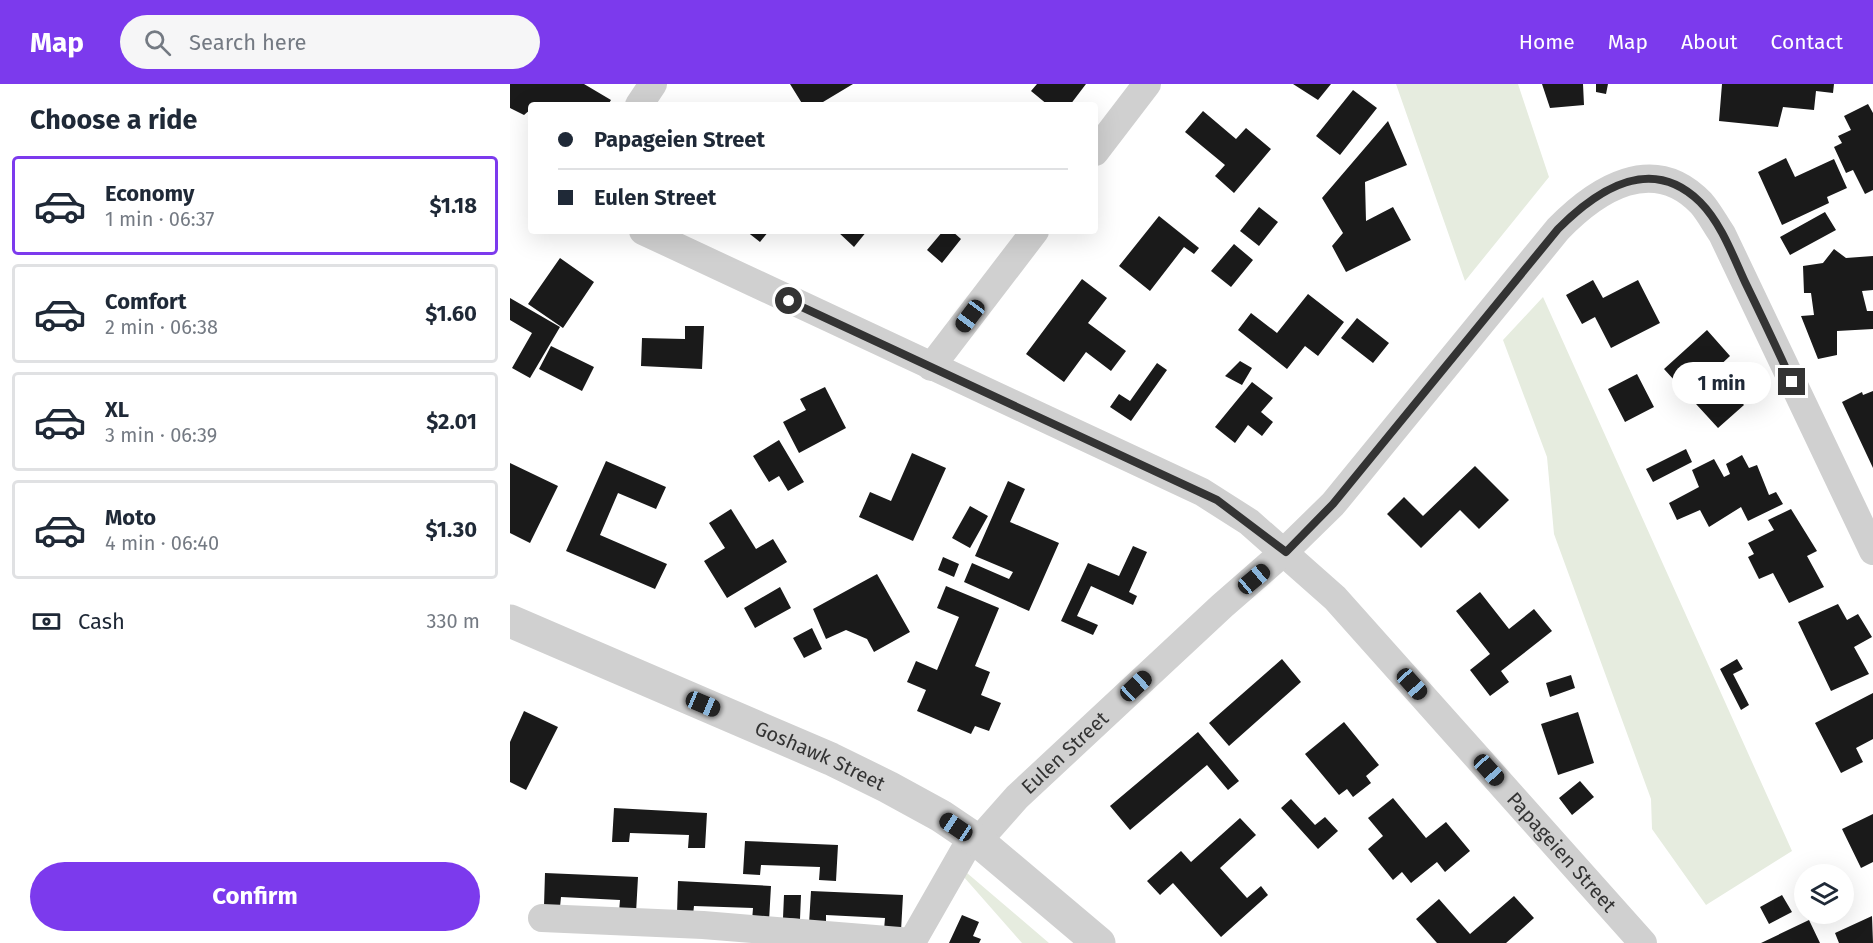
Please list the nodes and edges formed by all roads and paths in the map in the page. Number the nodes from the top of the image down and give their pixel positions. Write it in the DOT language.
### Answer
graph roads {
  1 [pos="653,84"];
  2 [pos="1147,84"];
  3 [pos="641,102"];
  4 [pos="1098,148"];
  5 [pos="649,234"];
  6 [pos="1033,234"];
  7 [pos="931,368"];
  8 [pos="1873,551"];
  9 [pos="1286,552"];
  10 [pos="510,621"];
  11 [pos="975,839"];
  12 [pos="542,918"];
  13 [pos="1099,943"];
  14 [pos="1643,943"];
  1 -- 3 [label="street"];
  2 -- 4 [label="street"];
  5 -- 7 [label="street, Papageien Street"];
  6 -- 7 [label="street"];
  7 -- 9 [label="street, Papageien Street"];
  8 -- 9 [label="street, Eulen Street"];
  9 -- 11 [label="street, Eulen Street"];
  9 -- 14 [label="street, Papageien Street"];
  10 -- 11 [label="street, Goshawk Street"];
  11 -- 12 [label="street, Eulen Street"];
  11 -- 13 [label="street, Goshawk Street"];
}
